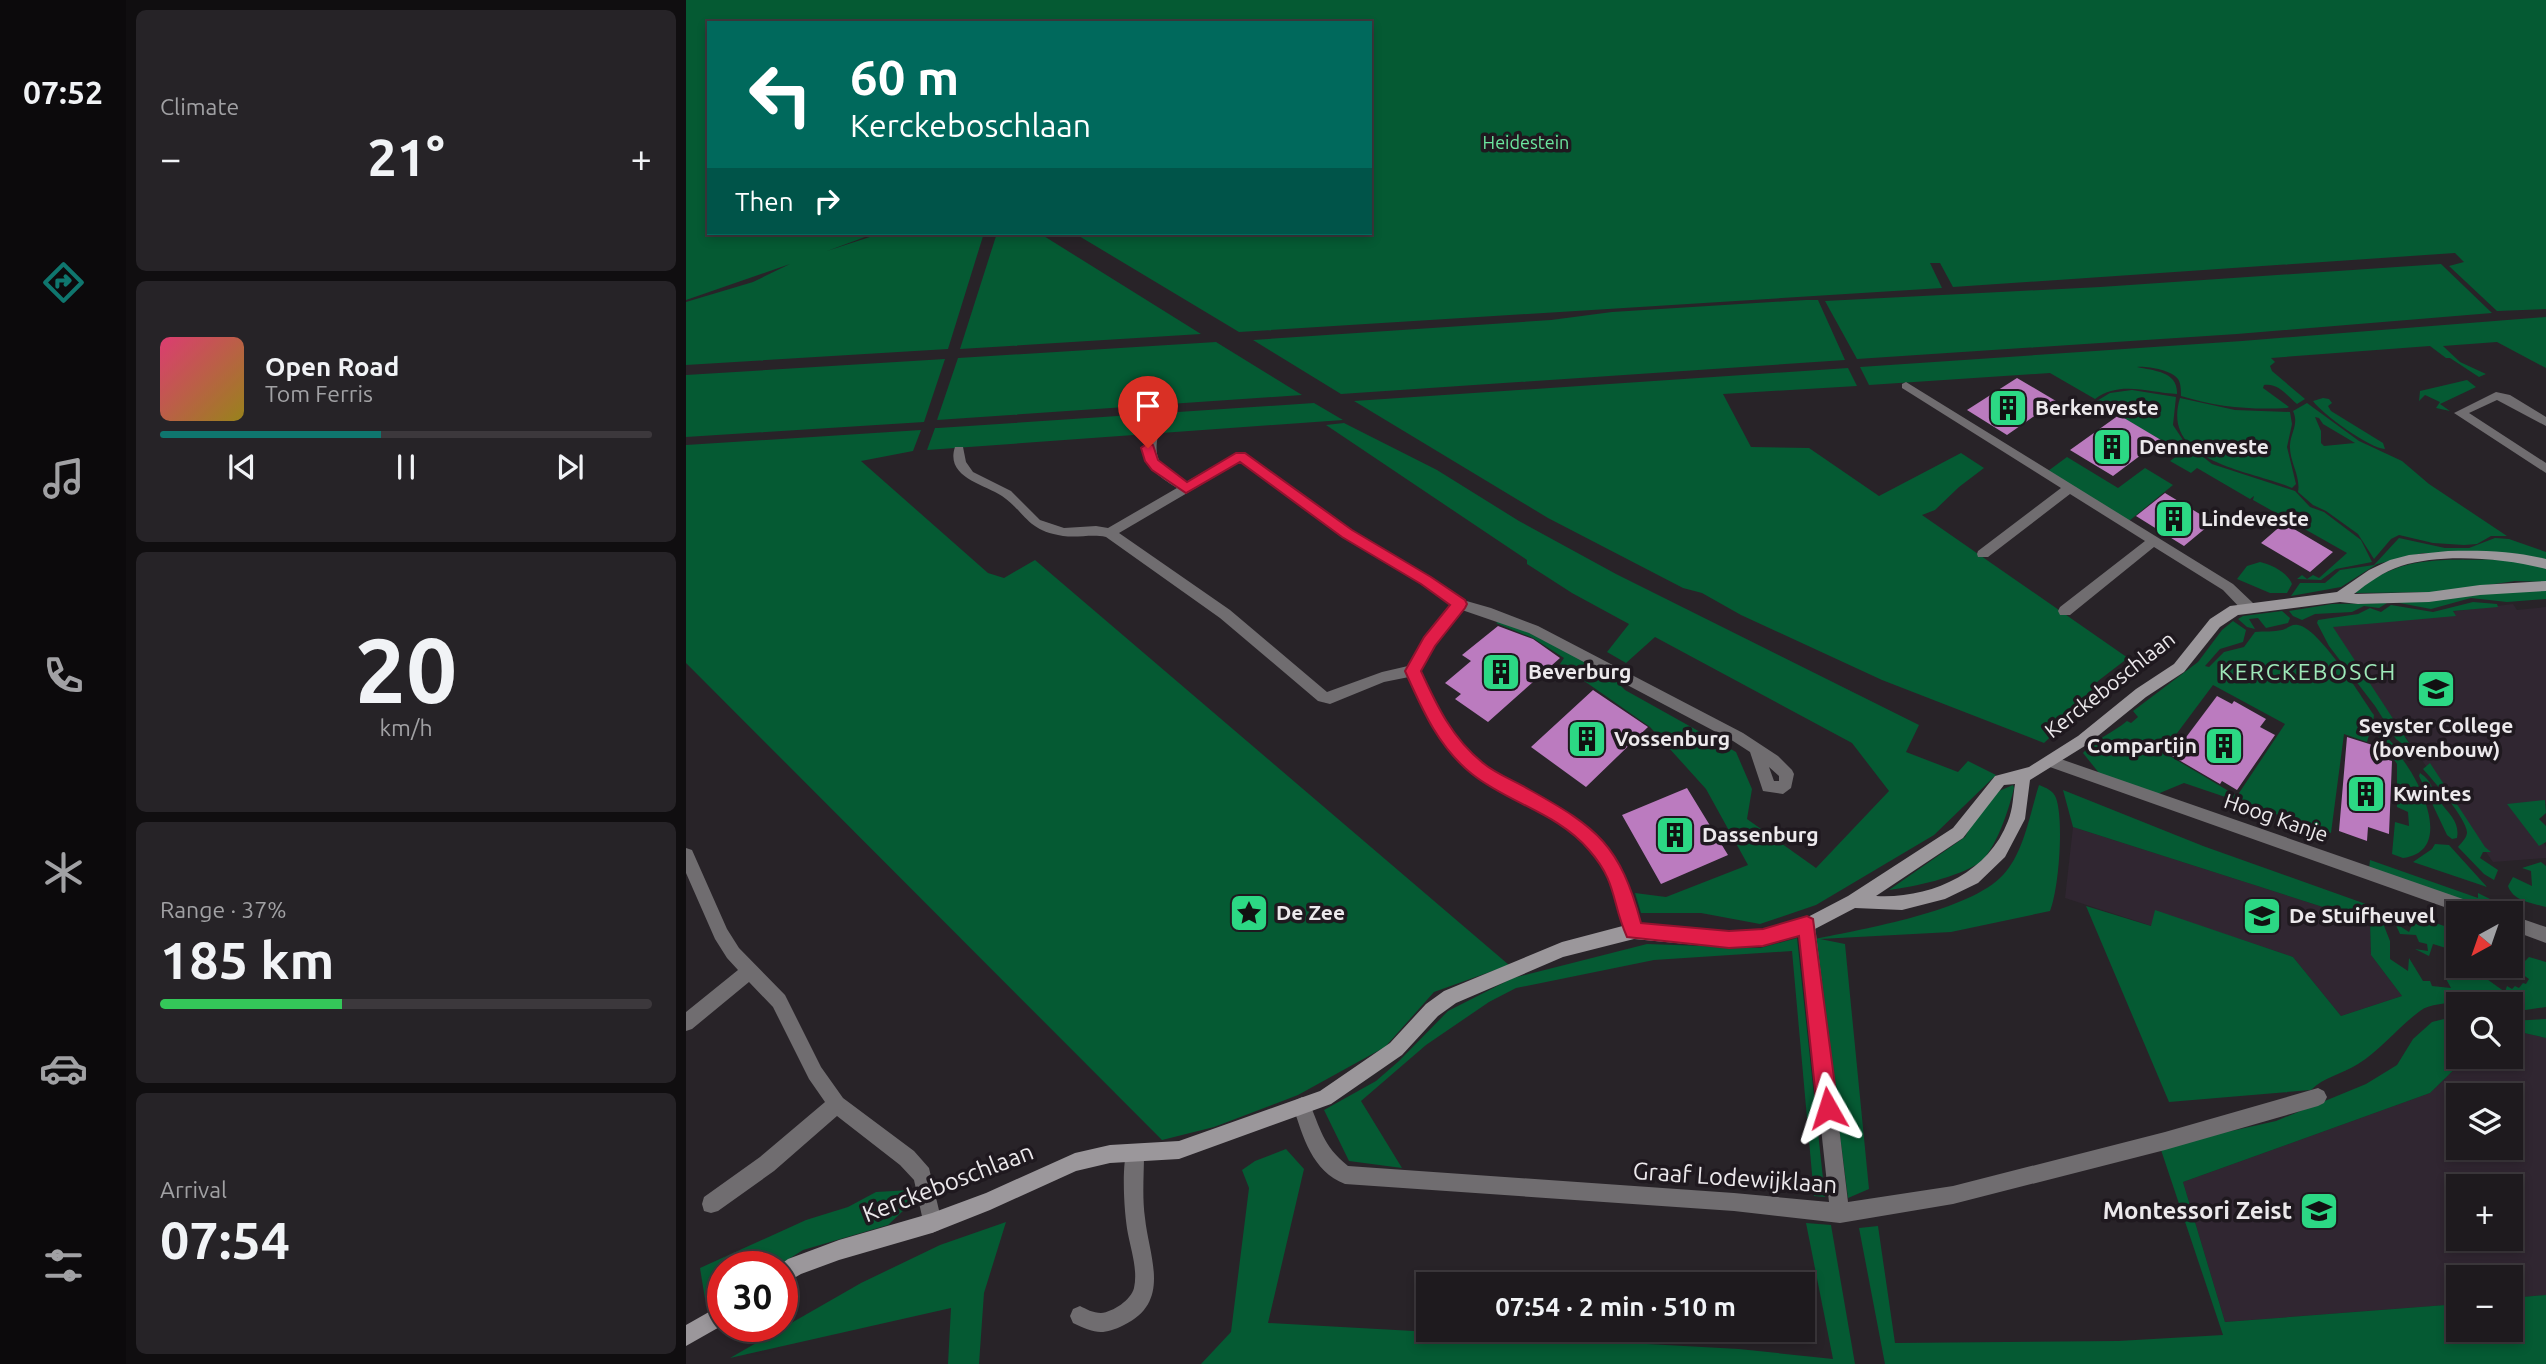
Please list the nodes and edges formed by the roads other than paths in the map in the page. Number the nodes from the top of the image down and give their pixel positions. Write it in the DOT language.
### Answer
graph roads {
  1 [pos="1906,386"];
  2 [pos="2546,422"];
  3 [pos="1152,436"];
  4 [pos="959,450"];
  5 [pos="2546,469"];
  6 [pos="1186,488"];
  7 [pos="2070,488"];
  8 [pos="1110,533"];
  9 [pos="2153,541"];
  10 [pos="1983,554"];
  11 [pos="2546,564"];
  12 [pos="2546,586"];
  13 [pos="2340,597"];
  14 [pos="1459,604"];
  15 [pos="2248,607"];
  16 [pos="2065,611"];
  17 [pos="1413,671"];
  18 [pos="1758,751"];
  19 [pos="2052,762"];
  20 [pos="2023,776"];
  21 [pos="686,855"];
  22 [pos="691,879"];
  23 [pos="1854,901"];
  24 [pos="2449,901"];
  25 [pos="1807,925"];
  26 [pos="2524,927"];
  27 [pos="1633,931"];
  28 [pos="2546,935"];
  29 [pos="750,971"];
  30 [pos="686,1023"];
  31 [pos="2318,1097"];
  32 [pos="837,1104"];
  33 [pos="1302,1107"];
  34 [pos="1135,1153"];
  35 [pos="711,1204"];
  36 [pos="1840,1213"];
  37 [pos="932,1223"];
  38 [pos="798,1265"];
  39 [pos="1080,1316"];
  40 [pos="707,1324"];
  41 [pos="686,1336"];
  1 -- 7 [label="street"];
  2 -- 5 [label="street"];
  3 -- 6 [label="street"];
  4 -- 8 [label="street"];
  6 -- 8 [label="street"];
  6 -- 14 [label="street"];
  7 -- 9 [label="street"];
  7 -- 10 [label="street"];
  8 -- 17 [label="street"];
  9 -- 15 [label="street"];
  9 -- 16 [label="street"];
  11 -- 13 [label="street"];
  12 -- 13 [label="street, Kerckeboschlaan"];
  13 -- 15 [label="street, Kerckeboschlaan"];
  14 -- 17 [label="street"];
  14 -- 18 [label="street"];
  15 -- 19 [label="street, Kerckeboschlaan"];
  17 -- 27 [label="street"];
  19 -- 20 [label="street, Kerckeboschlaan"];
  19 -- 24 [label="street, Hoog Kanje"];
  20 -- 23 [label="street, Kerckeboschlaan"];
  20 -- 23 [label="street, Kerckeboschlaan"];
  21 -- 22 [label="street"];
  22 -- 29 [label="street"];
  23 -- 25 [label="street, Kerckeboschlaan"];
  25 -- 27 [label="street, Kerckeboschlaan"];
  25 -- 36 [label="street"];
  26 -- 28 [label="street"];
  27 -- 33 [label="street, Kerckeboschlaan"];
  29 -- 30 [label="street"];
  29 -- 32 [label="street"];
  31 -- 36 [label="street, Graaf Lodewijklaan"];
  32 -- 35 [label="street"];
  32 -- 37 [label="street"];
  33 -- 34 [label="street, Kerckeboschlaan"];
  33 -- 36 [label="street, Graaf Lodewijklaan"];
  34 -- 37 [label="street, Kerckeboschlaan"];
  34 -- 39 [label="street"];
  37 -- 38 [label="street, Kerckeboschlaan"];
  40 -- 41 [label="street"];
}
